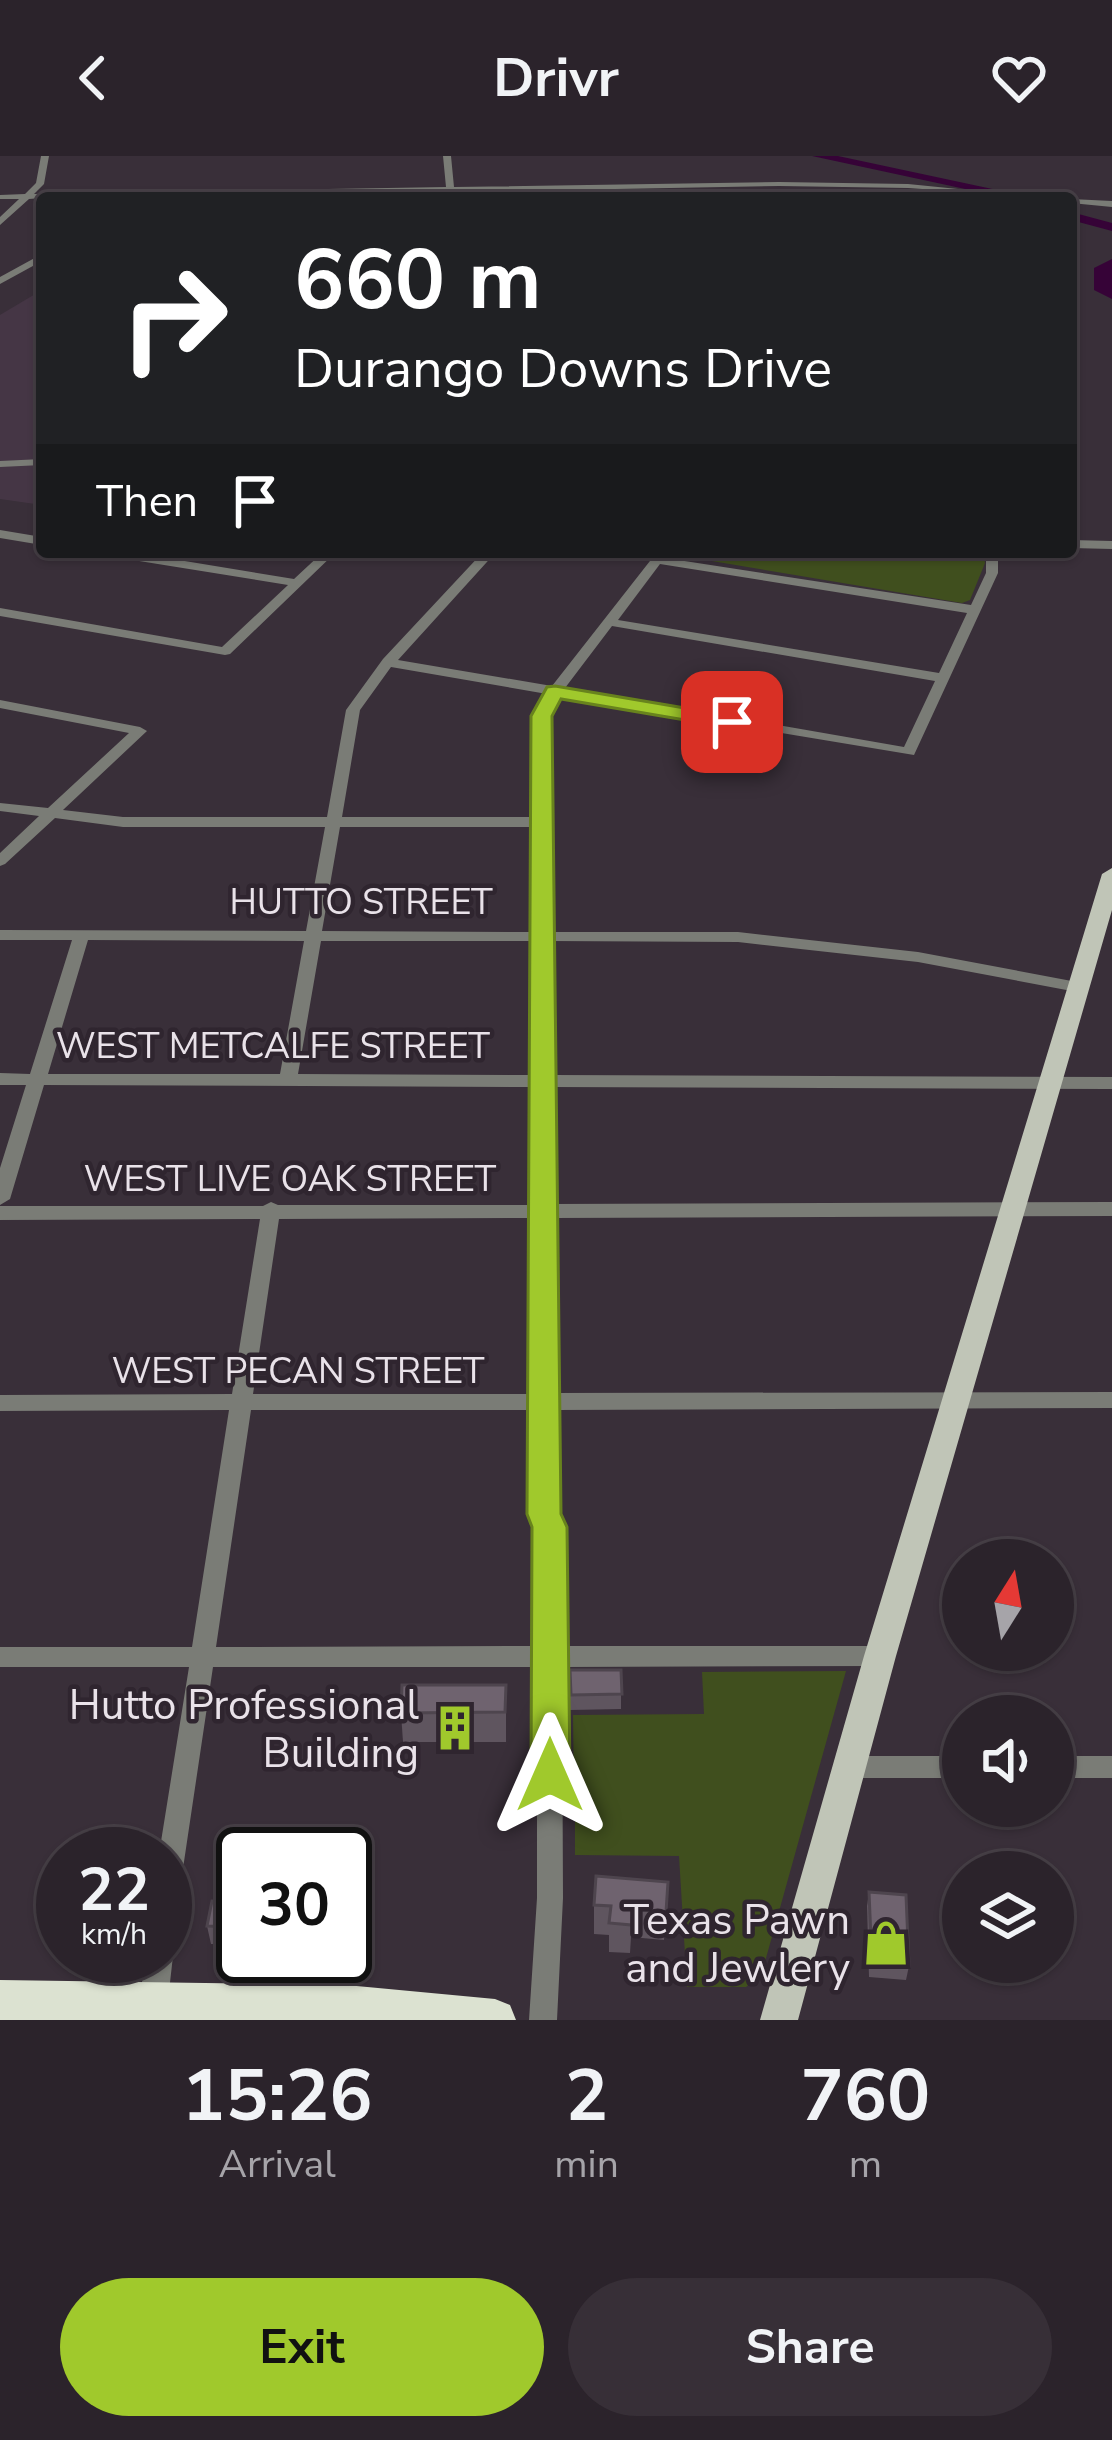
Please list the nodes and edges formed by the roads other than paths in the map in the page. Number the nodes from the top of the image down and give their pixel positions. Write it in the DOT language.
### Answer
graph roads {
  1 [pos="45,156"];
  2 [pos="447,156"];
  3 [pos="696,185"];
  4 [pos="451,192"];
  5 [pos="505,192"];
  6 [pos="699,192"];
  7 [pos="980,192"];
  8 [pos="0,197"];
  9 [pos="29,198"];
  10 [pos="36,198"];
  11 [pos="1077,201"];
  12 [pos="1112,206"];
  13 [pos="0,222"];
  14 [pos="36,260"];
  15 [pos="0,280"];
  16 [pos="36,462"];
  17 [pos="0,464"];
  18 [pos="0,534"];
  19 [pos="36,540"];
  20 [pos="1077,544"];
  21 [pos="1112,545"];
  22 [pos="145,558"];
  23 [pos="324,558"];
  24 [pos="484,558"];
  25 [pos="658,558"];
  26 [pos="672,558"];
  27 [pos="992,558"];
  28 [pos="297,583"];
  29 [pos="975,610"];
  30 [pos="7,613"];
  31 [pos="609,622"];
  32 [pos="388,662"];
  33 [pos="944,678"];
  34 [pos="555,692"];
  35 [pos="0,704"];
  36 [pos="0,806"];
  37 [pos="49,817"];
  38 [pos="333,821"];
  39 [pos="540,822"];
  40 [pos="0,861"];
  41 [pos="1112,874"];
  42 [pos="0,934"];
  43 [pos="82,934"];
  44 [pos="312,934"];
  45 [pos="544,934"];
  46 [pos="1077,987"];
  47 [pos="544,1078"];
  48 [pos="0,1079"];
  49 [pos="37,1079"];
  50 [pos="288,1079"];
  51 [pos="1049,1083"];
  52 [pos="1112,1083"];
  53 [pos="0,1199"];
  54 [pos="271,1209"];
  55 [pos="544,1209"];
  56 [pos="1112,1209"];
  57 [pos="1012,1210"];
  58 [pos="0,1213"];
  59 [pos="956,1400"];
  60 [pos="1112,1400"];
  61 [pos="0,1403"];
  62 [pos="240,1403"];
  63 [pos="543,1404"];
  64 [pos="551,1653"];
  65 [pos="880,1656"];
  66 [pos="0,1657"];
  67 [pos="200,1657"];
  68 [pos="848,1767"];
  69 [pos="942,1767"];
  70 [pos="1074,1767"];
  71 [pos="1112,1767"];
  72 [pos="176,1827"];
  73 [pos="156,1983"];
  74 [pos="154,2000"];
  75 [pos="0,2001"];
  76 [pos="495,2020"];
  77 [pos="543,2020"];
  78 [pos="779,2020"];
  1 -- 9 [label="street"];
  2 -- 4 [label="street"];
  3 -- 5 [label="street"];
  3 -- 6 [label="street"];
  3 -- 7 [label="street"];
  8 -- 9 [label="street"];
  9 -- 10 [label="street"];
  9 -- 13 [label="street"];
  11 -- 12 [label="street"];
  14 -- 15 [label="street"];
  16 -- 17 [label="street"];
  18 -- 19 [label="street"];
  20 -- 21 [label="street"];
  22 -- 28 [label="street"];
  23 -- 28 [label="street"];
  24 -- 32 [label="street"];
  25 -- 31 [label="street"];
  26 -- 29 [label="street"];
  27 -- 29 [label="street"];
  28 -- 30 [label="street"];
  29 -- 33 [label="street"];
  31 -- 33 [label="street"];
  31 -- 34 [label="street"];
  32 -- 34 [label="street"];
  32 -- 38 [label="street"];
  33 -- 34 [label="street"];
  34 -- 39 [label="street"];
  35 -- 37 [label="street"];
  36 -- 37 [label="street"];
  37 -- 38 [label="street"];
  37 -- 40 [label="street"];
  38 -- 39 [label="street"];
  38 -- 44 [label="street"];
  39 -- 45 [label="street"];
  41 -- 46 [label="main road"];
  42 -- 43 [label="street, HUTTO STREET"];
  43 -- 44 [label="street, HUTTO STREET"];
  43 -- 49 [label="street"];
  44 -- 45 [label="street, HUTTO STREET"];
  44 -- 50 [label="street"];
  45 -- 46 [label="street, HUTTO STREET"];
  45 -- 47 [label="street"];
  46 -- 51 [label="main road"];
  47 -- 50 [label="street, WEST METCALFE STREET"];
  47 -- 51 [label="street, WEST METCALFE STREET"];
  47 -- 55 [label="street"];
  48 -- 49 [label="street, WEST METCALFE STREET"];
  49 -- 50 [label="street, WEST METCALFE STREET"];
  49 -- 53 [label="street"];
  51 -- 52 [label="street, WEST METCALFE STREET"];
  51 -- 57 [label="main road"];
  54 -- 55 [label="street, WEST LIVE OAK STREET"];
  54 -- 58 [label="street, WEST LIVE OAK STREET"];
  54 -- 62 [label="street"];
  55 -- 57 [label="street, WEST LIVE OAK STREET"];
  55 -- 63 [label="street"];
  56 -- 57 [label="street, WEST LIVE OAK STREET"];
  57 -- 59 [label="main road"];
  59 -- 60 [label="street, WEST PECAN STREET"];
  59 -- 63 [label="street, WEST PECAN STREET"];
  59 -- 65 [label="main road"];
  61 -- 62 [label="street, WEST PECAN STREET"];
  62 -- 63 [label="street, WEST PECAN STREET"];
  62 -- 67 [label="street"];
  63 -- 64 [label="street"];
  64 -- 65 [label="street"];
  64 -- 67 [label="street"];
  64 -- 77 [label="street"];
  65 -- 68 [label="main road"];
  66 -- 67 [label="street"];
  67 -- 72 [label="street"];
  68 -- 69 [label="street"];
  68 -- 78 [label="main road"];
  70 -- 71 [label="street"];
  73 -- 74 [label="street"];
  74 -- 75 [label="highway"];
  74 -- 76 [label="highway"];
}
